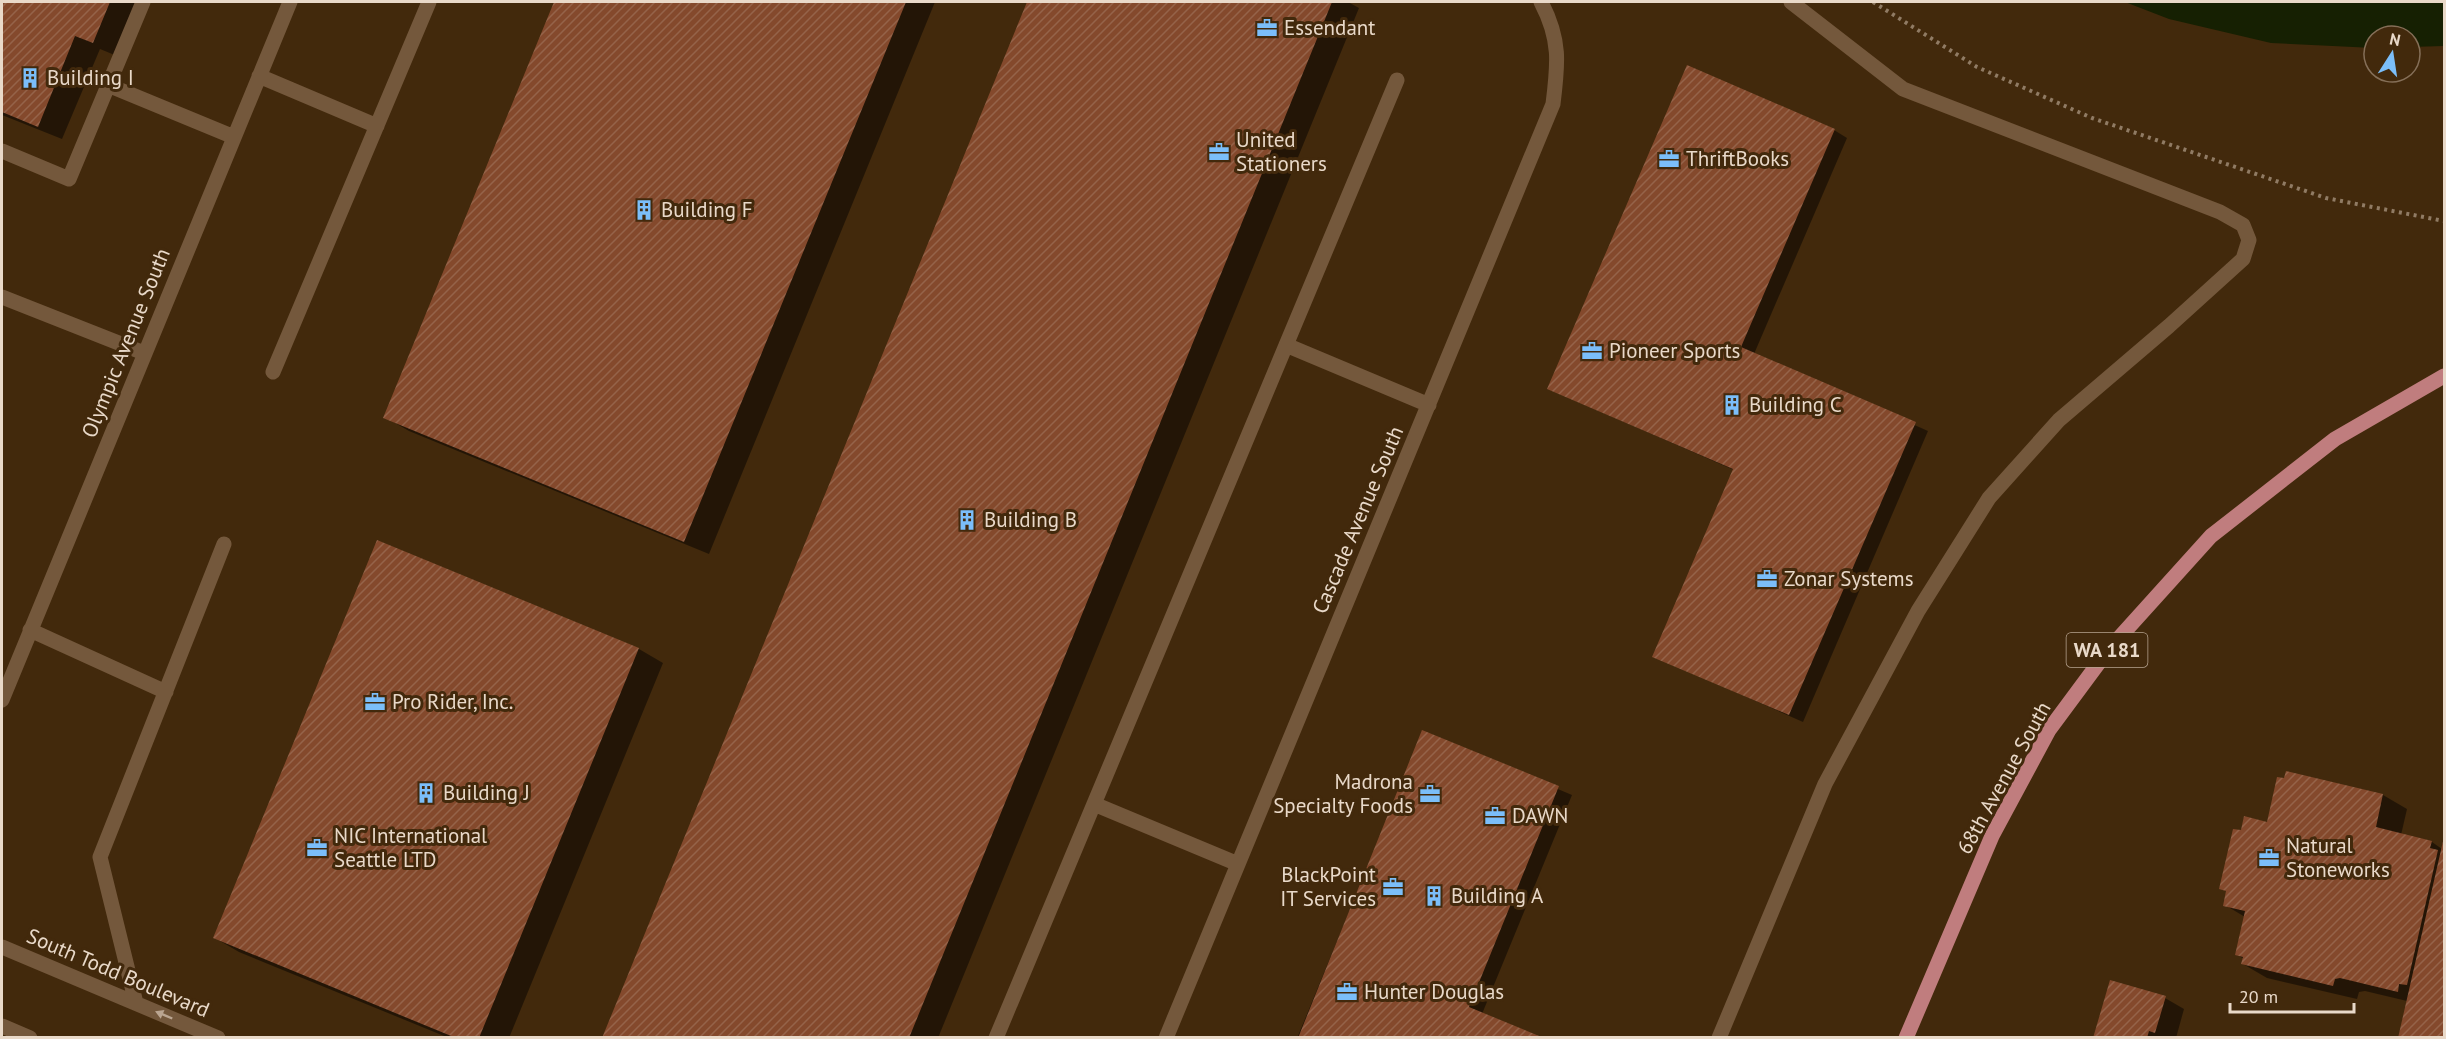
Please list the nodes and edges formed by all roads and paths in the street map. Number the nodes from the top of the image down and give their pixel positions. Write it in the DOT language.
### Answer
graph roads {
  1 [pos="143,2"];
  2 [pos="290,2"];
  3 [pos="429,2"];
  4 [pos="1791,2"];
  5 [pos="1873,2"];
  6 [pos="1544,8"];
  7 [pos="259,76"];
  8 [pos="1397,80"];
  9 [pos="108,85"];
  10 [pos="377,126"];
  11 [pos="234,137"];
  12 [pos="2,151"];
  13 [pos="2445,220"];
  14 [pos="2,297"];
  15 [pos="1286,345"];
  16 [pos="144,353"];
  17 [pos="273,372"];
  18 [pos="2445,376"];
  19 [pos="1428,405"];
  20 [pos="224,544"];
  21 [pos="30,630"];
  22 [pos="166,692"];
  23 [pos="2,700"];
  24 [pos="1094,804"];
  25 [pos="1238,864"];
  26 [pos="2,947"];
  27 [pos="136,1003"];
  28 [pos="2,1026"];
  29 [pos="30,1038"];
  30 [pos="218,1038"];
  31 [pos="996,1038"];
  32 [pos="1166,1038"];
  33 [pos="1719,1038"];
  34 [pos="1906,1038"];
  1 -- 9 [label="street"];
  2 -- 7 [label="street, Olympic Avenue South"];
  3 -- 10 [label="street"];
  4 -- 33 [label="street"];
  5 -- 13 [label="path"];
  6 -- 19 [label="street, Cascade Avenue South"];
  7 -- 10 [label="street"];
  7 -- 11 [label="street, Olympic Avenue South"];
  8 -- 15 [label="street"];
  9 -- 11 [label="street"];
  9 -- 12 [label="street"];
  10 -- 17 [label="street"];
  11 -- 16 [label="street, Olympic Avenue South"];
  14 -- 16 [label="street"];
  15 -- 19 [label="street"];
  15 -- 24 [label="street"];
  16 -- 21 [label="street, Olympic Avenue South"];
  18 -- 34 [label="main road, 68th Avenue South / WA 181"];
  19 -- 25 [label="street, Cascade Avenue South"];
  20 -- 22 [label="street"];
  21 -- 22 [label="street"];
  21 -- 23 [label="street, Olympic Avenue South"];
  22 -- 27 [label="street"];
  24 -- 25 [label="street"];
  24 -- 31 [label="street"];
  25 -- 32 [label="street, Cascade Avenue South"];
  26 -- 27 [label="street, South Todd Boulevard"];
  30 -- 27 [label="street, South Todd Boulevard, one-way"];
  28 -- 29 [label="street"];
}
